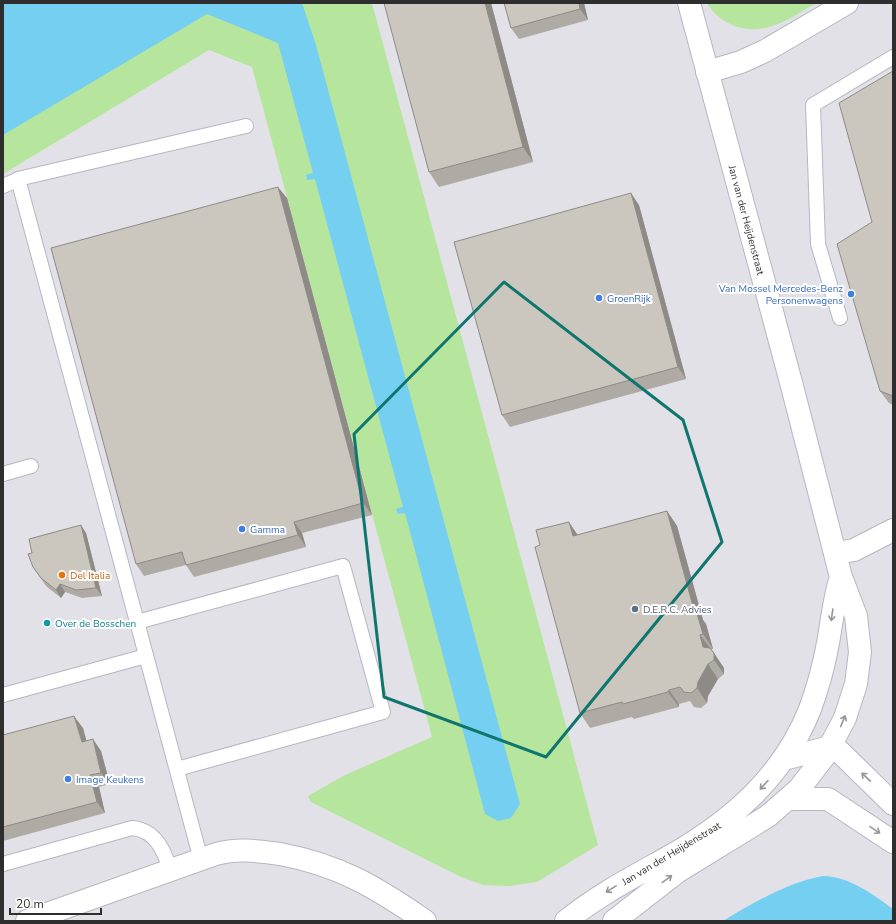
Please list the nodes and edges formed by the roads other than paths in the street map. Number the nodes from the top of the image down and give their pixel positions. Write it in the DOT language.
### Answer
graph roads {
  1 [pos="689,3"];
  2 [pos="847,3"];
  3 [pos="893,57"];
  4 [pos="707,72"];
  5 [pos="246,126"];
  6 [pos="18,179"];
  7 [pos="3,186"];
  8 [pos="840,318"];
  9 [pos="31,466"];
  10 [pos="3,474"];
  11 [pos="893,530"];
  12 [pos="836,553"];
  13 [pos="841,577"];
  14 [pos="137,622"];
  15 [pos="146,656"];
  16 [pos="3,695"];
  17 [pos="830,747"];
  18 [pos="784,759"];
  19 [pos="177,769"];
  20 [pos="789,799"];
  21 [pos="893,804"];
  22 [pos="893,842"];
  23 [pos="201,860"];
  24 [pos="3,864"];
  25 [pos="170,870"];
  26 [pos="27,921"];
  27 [pos="425,921"];
  28 [pos="566,921"];
  29 [pos="614,921"];
  1 -- 4 [label="street, Jan van der Heijdenstraat"];
  2 -- 4 [label="street"];
  3 -- 8 [label="lane"];
  4 -- 12 [label="street, Jan van der Heijdenstraat"];
  5 -- 6 [label="lane"];
  6 -- 7 [label="lane"];
  6 -- 14 [label="lane"];
  9 -- 10 [label="lane"];
  11 -- 12 [label="street"];
  12 -- 13 [label="street, Jan van der Heijdenstraat"];
  17 -- 13 [label="street, Jan van der Heijdenstraat, one-way"];
  13 -- 18 [label="street, Jan van der Heijdenstraat, one-way"];
  14 -- 15 [label="lane"];
  14 -- 19 [label="lane"];
  15 -- 16 [label="lane"];
  15 -- 19 [label="lane"];
  17 -- 18 [label="street"];
  17 -- 20 [label="street, Jan van der Heijdenstraat"];
  21 -- 17 [label="street, one-way"];
  18 -- 28 [label="street, Jan van der Heijdenstraat, one-way"];
  19 -- 23 [label="lane"];
  20 -- 22 [label="street, one-way"];
  29 -- 20 [label="street, Jan van der Heijdenstraat, one-way"];
  23 -- 25 [label="street"];
  23 -- 27 [label="street"];
  24 -- 25 [label="lane"];
  25 -- 26 [label="street"];
}
